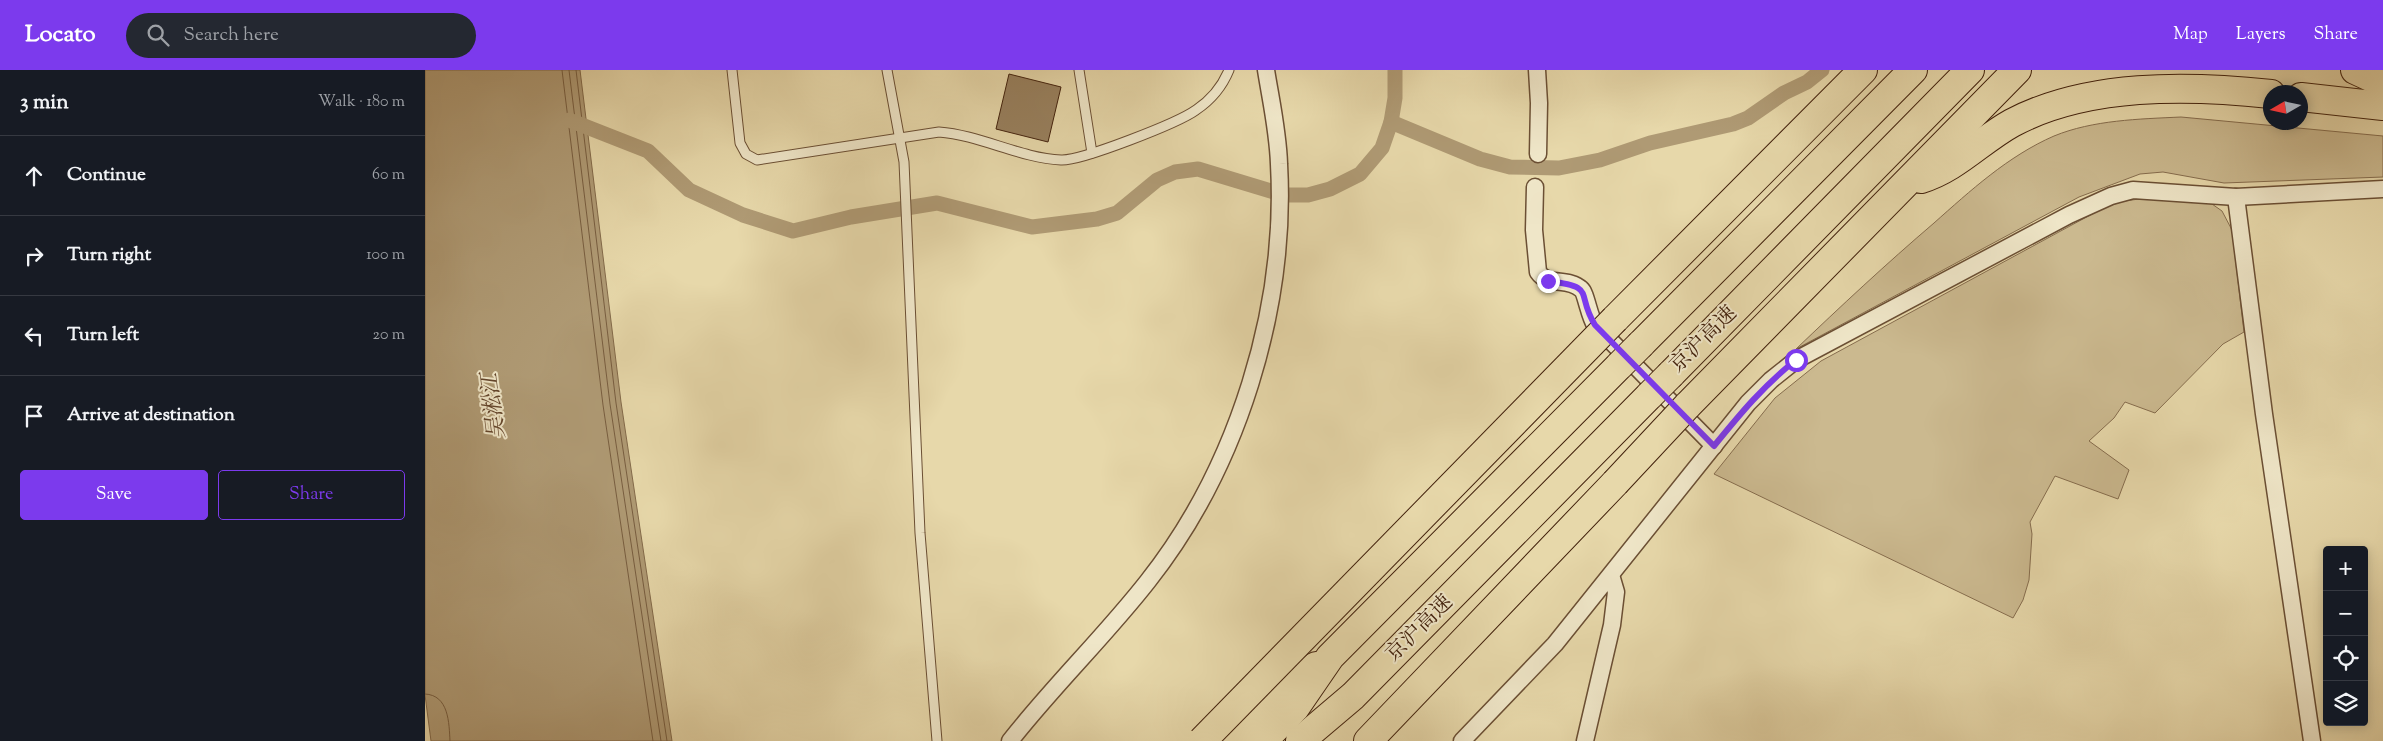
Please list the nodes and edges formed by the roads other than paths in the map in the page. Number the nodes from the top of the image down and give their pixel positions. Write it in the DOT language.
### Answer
graph roads {
  1 [pos="732,70"];
  2 [pos="887,70"];
  3 [pos="1079,70"];
  4 [pos="1229,70"];
  5 [pos="1266,70"];
  6 [pos="1537,70"];
  7 [pos="1863,70"];
  8 [pos="1913,70"];
  9 [pos="1970,70"];
  10 [pos="2017,70"];
  11 [pos="2355,70"];
  12 [pos="2383,83"];
  13 [pos="2261,93"];
  14 [pos="2308,98"];
  15 [pos="2383,106"];
  16 [pos="899,137"];
  17 [pos="1092,153"];
  18 [pos="1538,154"];
  19 [pos="1905,184"];
  20 [pos="1535,187"];
  21 [pos="2383,189"];
  22 [pos="2236,197"];
  23 [pos="1714,446"];
  24 [pos="1611,575"];
  25 [pos="1330,657"];
  26 [pos="1353,696"];
  27 [pos="937,741"];
  28 [pos="1010,741"];
  29 [pos="1201,741"];
  30 [pos="1231,741"];
  31 [pos="1263,741"];
  32 [pos="1299,741"];
  33 [pos="1325,741"];
  34 [pos="1368,741"];
  35 [pos="1462,741"];
  36 [pos="1585,741"];
  37 [pos="2312,741"];
  1 -- 16 [label="lane"];
  2 -- 16 [label="lane"];
  3 -- 17 [label="lane"];
  4 -- 17 [label="lane"];
  5 -- 28 [label="street"];
  6 -- 18 [label="street"];
  7 -- 29 [label="highway, bridge"];
  8 -- 25 [label="highway, 京沪高速, bridge"];
  9 -- 26 [label="highway, 京沪高速, bridge"];
  10 -- 19 [label="highway"];
  11 -- 12 [label="highway"];
  13 -- 19 [label="highway"];
  14 -- 15 [label="highway"];
  16 -- 17 [label="lane"];
  16 -- 27 [label="lane"];
  19 -- 34 [label="highway, bridge"];
  20 -- 23 [label="street"];
  21 -- 22 [label="street"];
  22 -- 23 [label="street"];
  22 -- 37 [label="street"];
  23 -- 24 [label="street"];
  24 -- 35 [label="street"];
  24 -- 36 [label="street"];
  25 -- 30 [label="highway, 京沪高速"];
  25 -- 31 [label="highway, 京沪高速"];
  26 -- 32 [label="highway, 京沪高速"];
  26 -- 33 [label="highway, 京沪高速"];
}
